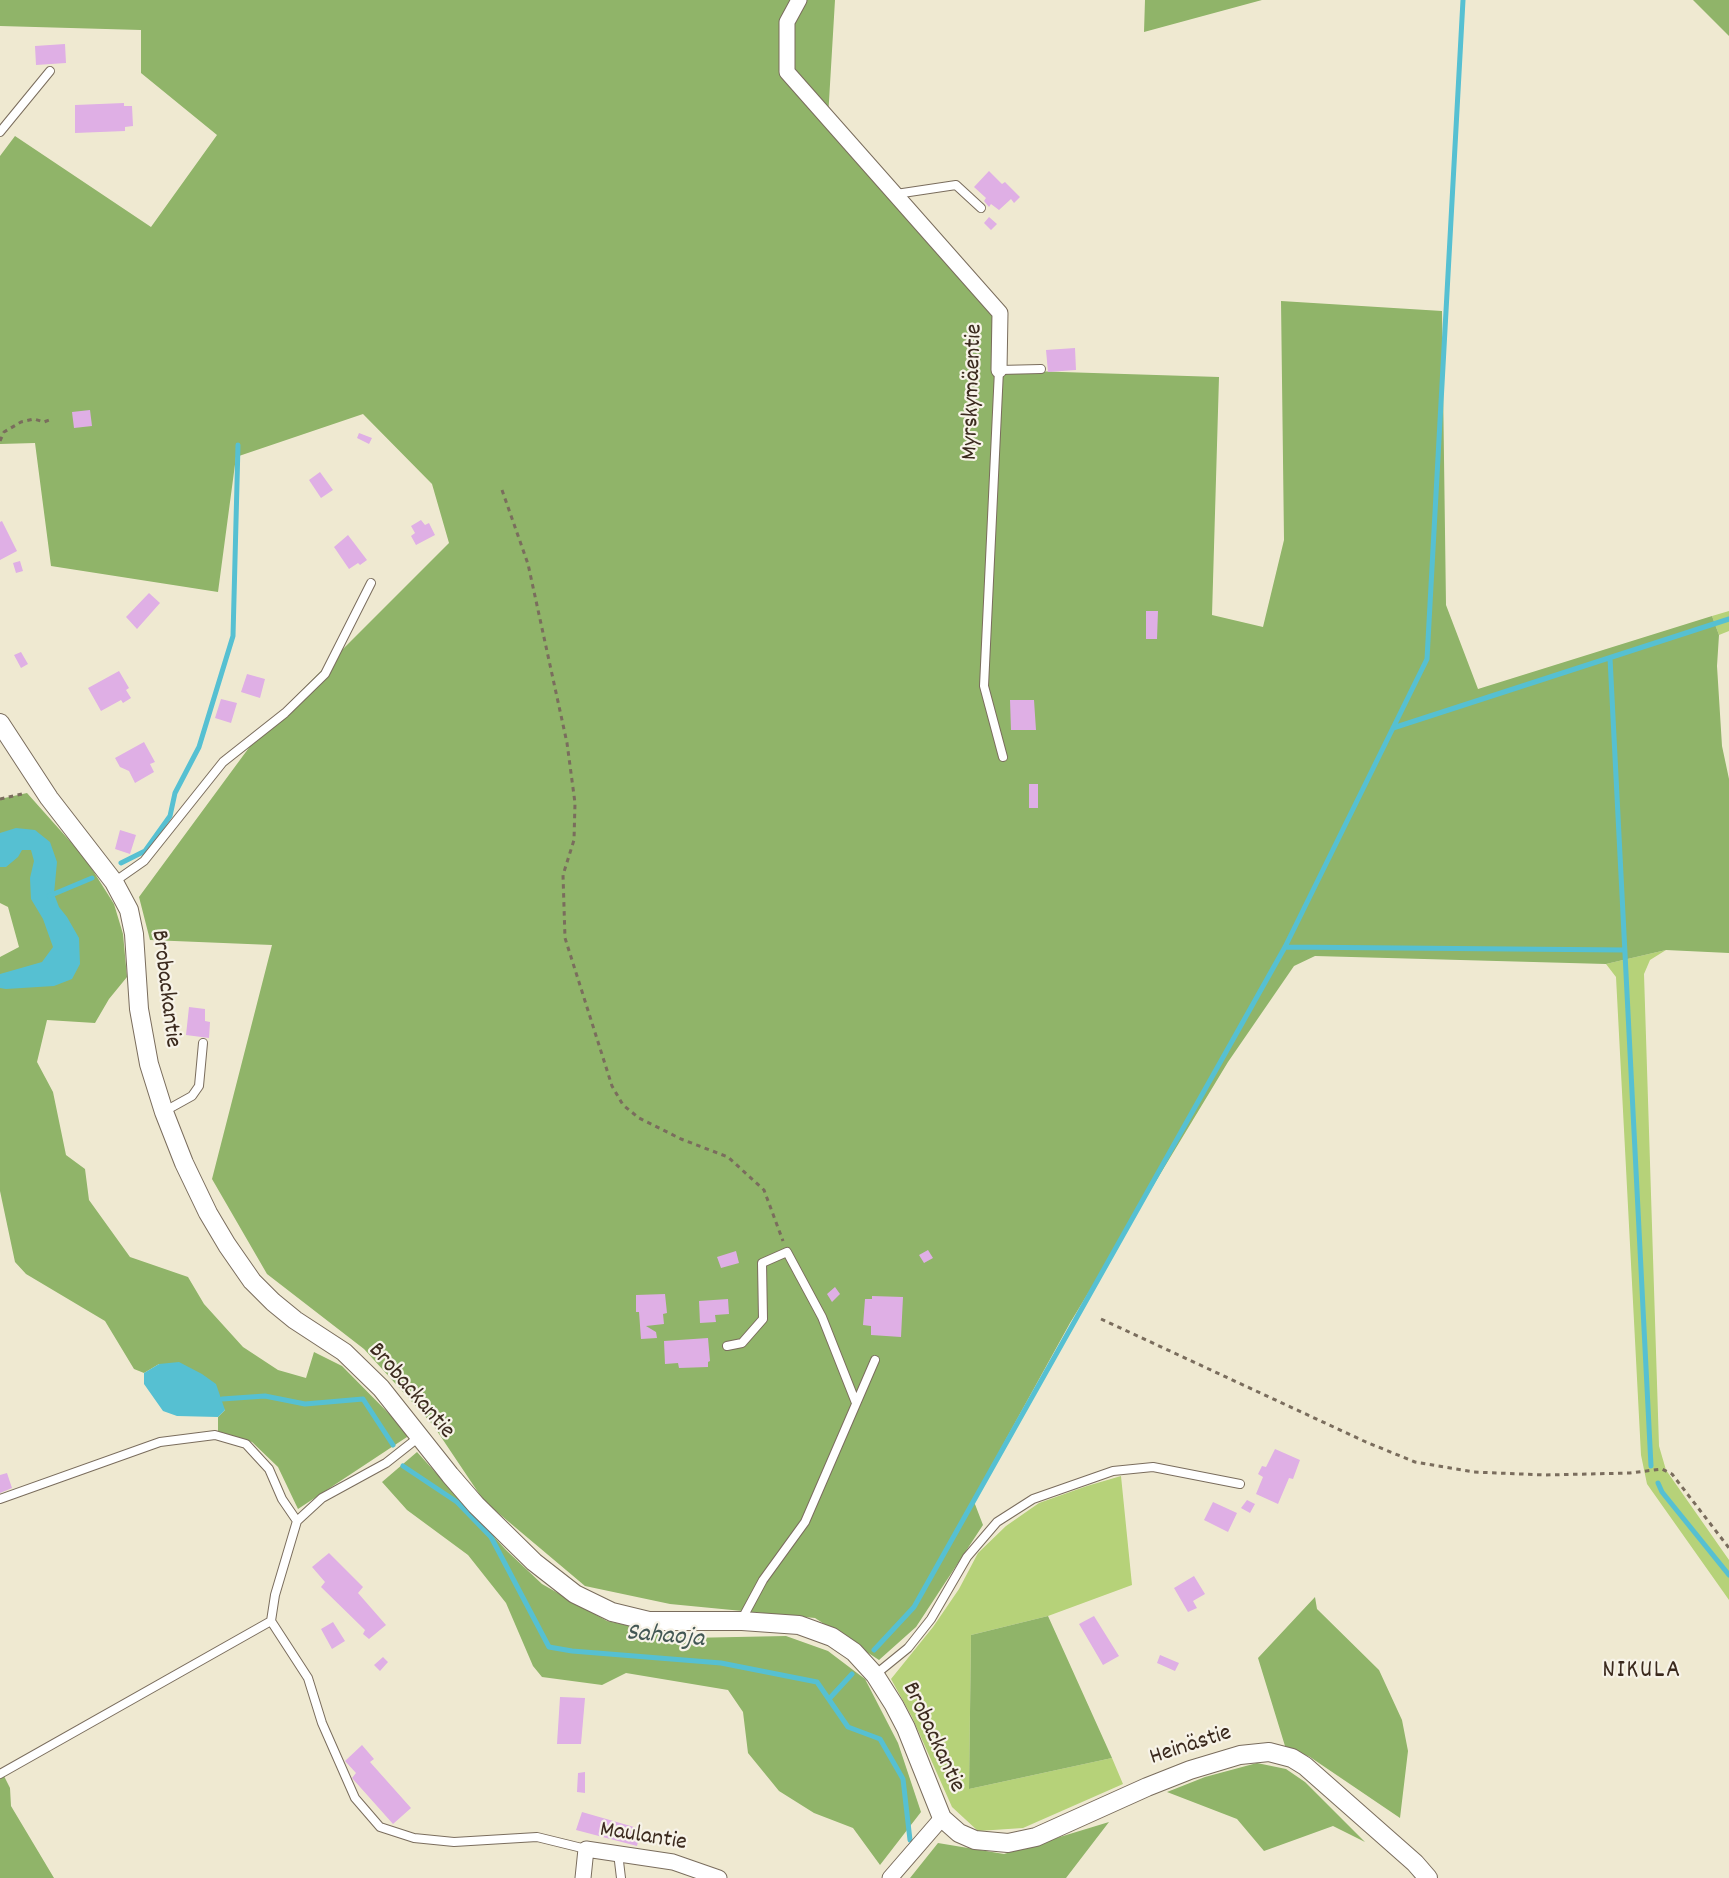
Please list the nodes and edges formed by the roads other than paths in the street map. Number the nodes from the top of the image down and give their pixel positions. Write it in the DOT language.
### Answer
graph roads {
  1 [pos="799,0"];
  2 [pos="50,71"];
  3 [pos="0,132"];
  4 [pos="895,194"];
  5 [pos="981,208"];
  6 [pos="1041,369"];
  7 [pos="999,370"];
  8 [pos="371,583"];
  9 [pos="0,723"];
  10 [pos="1003,758"];
  11 [pos="114,882"];
  12 [pos="203,1043"];
  13 [pos="164,1112"];
  14 [pos="727,1346"];
  15 [pos="875,1360"];
  16 [pos="856,1403"];
  17 [pos="419,1436"];
  18 [pos="1240,1484"];
  19 [pos="0,1499"];
  20 [pos="297,1521"];
  21 [pos="271,1621"];
  22 [pos="742,1621"];
  23 [pos="875,1675"];
  24 [pos="0,1774"];
  25 [pos="942,1818"];
  26 [pos="586,1849"];
  27 [pos="618,1853"];
  28 [pos="583,1878"];
  29 [pos="621,1878"];
  30 [pos="718,1878"];
  31 [pos="890,1878"];
  32 [pos="1428,1878"];
  1 -- 4 [label="street, Myrskymäentie"];
  2 -- 3 [label="lane"];
  4 -- 5 [label="lane"];
  4 -- 7 [label="street, Myrskymäentie"];
  6 -- 7 [label="lane"];
  7 -- 10 [label="lane, Myrskymäentie"];
  8 -- 11 [label="lane"];
  9 -- 11 [label="street, Brobackantie"];
  11 -- 13 [label="street, Brobackantie"];
  12 -- 13 [label="lane"];
  13 -- 17 [label="street, Brobackantie"];
  14 -- 16 [label="lane"];
  15 -- 16 [label="lane"];
  16 -- 22 [label="lane"];
  17 -- 20 [label="lane"];
  17 -- 22 [label="street, Brobackantie"];
  18 -- 23 [label="lane"];
  19 -- 20 [label="lane"];
  20 -- 21 [label="lane"];
  21 -- 24 [label="lane"];
  21 -- 26 [label="lane"];
  22 -- 23 [label="street, Brobackantie"];
  23 -- 25 [label="street, Brobackantie"];
  25 -- 31 [label="street"];
  25 -- 32 [label="street, Heinästie"];
  26 -- 27 [label="street, Maulantie"];
  26 -- 28 [label="street, Maulantie"];
  27 -- 29 [label="lane"];
  27 -- 30 [label="street, Maulantie"];
}
